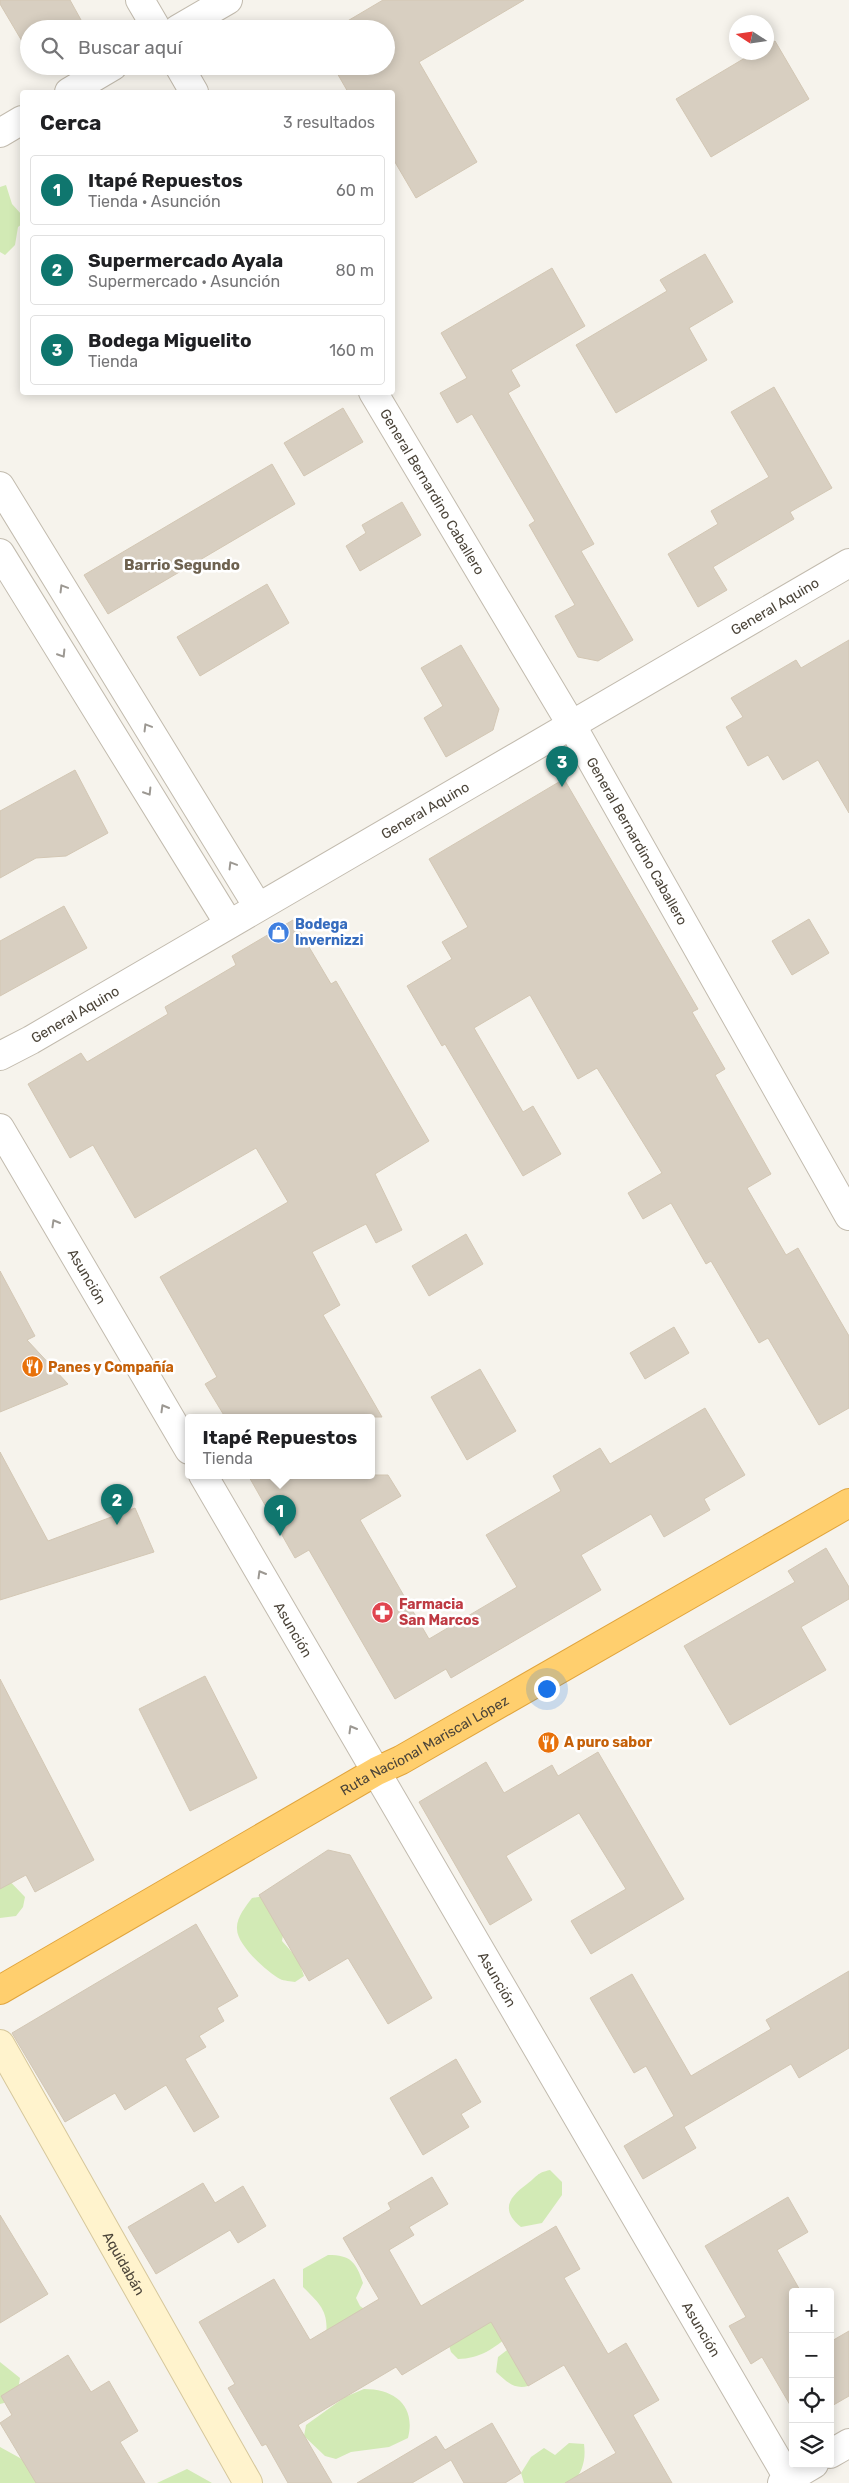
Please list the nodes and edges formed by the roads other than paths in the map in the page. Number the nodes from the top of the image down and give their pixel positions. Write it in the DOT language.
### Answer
graph roads {
  1 [pos="140,0"];
  2 [pos="228,0"];
  3 [pos="152,20"];
  4 [pos="194,20"];
  5 [pos="98,75"];
  6 [pos="184,75"];
  7 [pos="72,90"];
  8 [pos="193,90"];
  9 [pos="20,121"];
  10 [pos="0,133"];
  11 [pos="376,395"];
  12 [pos="0,486"];
  13 [pos="0,553"];
  14 [pos="849,563"];
  15 [pos="571,724"];
  16 [pos="258,907"];
  17 [pos="229,924"];
  18 [pos="0,1056"];
  19 [pos="0,1128"];
  20 [pos="849,1216"];
  21 [pos="185,1443"];
  22 [pos="205,1479"];
  23 [pos="849,1503"];
  24 [pos="377,1771"];
  25 [pos="0,1990"];
  26 [pos="0,2044"];
  27 [pos="849,2443"];
  28 [pos="834,2452"];
  29 [pos="808,2468"];
  30 [pos="787,2482"];
  31 [pos="248,2483"];
  1 -- 3 [label="street"];
  2 -- 4 [label="street"];
  5 -- 7 [label="street"];
  6 -- 8 [label="street"];
  9 -- 10 [label="street"];
  11 -- 15 [label="street, General Bernardino Caballero"];
  16 -- 12 [label="street, one-way"];
  13 -- 17 [label="street, one-way"];
  14 -- 15 [label="street, General Aquino"];
  15 -- 16 [label="street, General Aquino"];
  15 -- 20 [label="street, General Bernardino Caballero"];
  16 -- 17 [label="street, General Aquino"];
  17 -- 18 [label="street, General Aquino"];
  21 -- 19 [label="street, Asunción, one-way"];
  24 -- 22 [label="street, Asunción, one-way"];
  23 -- 24 [label="highway, Ruta Nacional Mariscal López"];
  24 -- 25 [label="highway, Ruta Nacional Mariscal López"];
  24 -- 30 [label="street, Asunción"];
  26 -- 31 [label="street, Aquidabán"];
  27 -- 28 [label="street"];
  29 -- 30 [label="street"];
}
